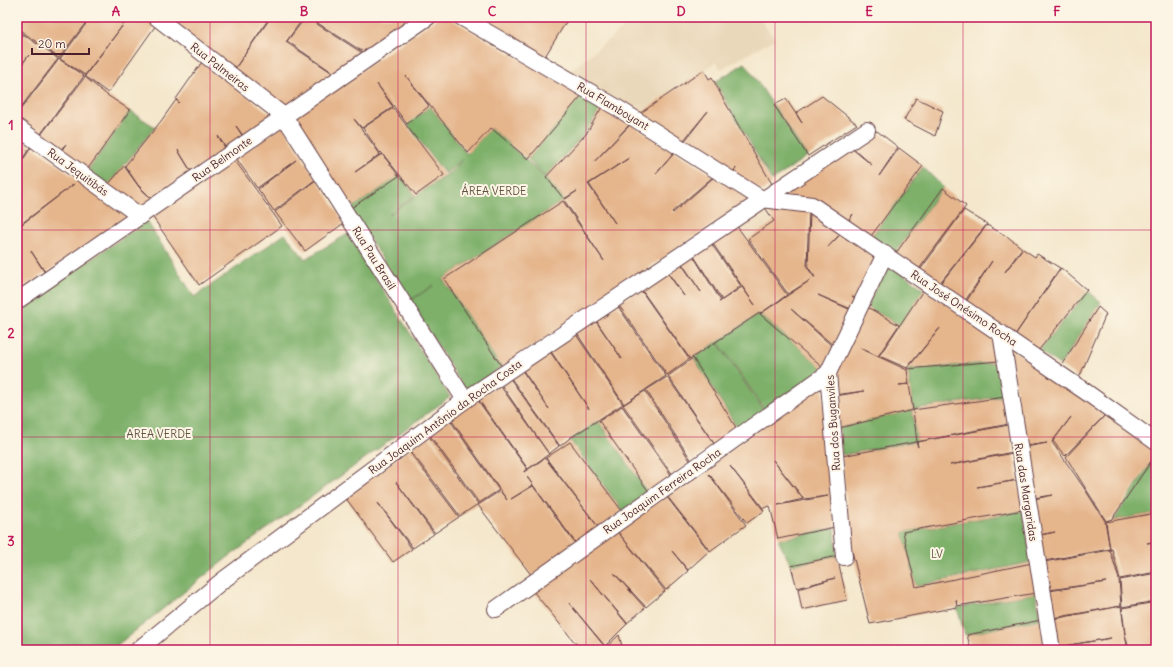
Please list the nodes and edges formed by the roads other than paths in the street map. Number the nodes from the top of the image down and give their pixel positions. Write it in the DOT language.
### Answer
graph roads {
  1 [pos="156,17"];
  2 [pos="428,17"];
  3 [pos="461,17"];
  4 [pos="284,116"];
  5 [pos="17,127"];
  6 [pos="866,130"];
  7 [pos="762,199"];
  8 [pos="140,216"];
  9 [pos="885,254"];
  10 [pos="17,301"];
  11 [pos="1001,333"];
  12 [pos="828,373"];
  13 [pos="465,400"];
  14 [pos="1156,442"];
  15 [pos="844,557"];
  16 [pos="496,609"];
  17 [pos="138,650"];
  18 [pos="1052,650"];
  1 -- 4 [label="street, Rua Palmeiras"];
  2 -- 4 [label="street, Rua Belmonte"];
  3 -- 7 [label="street, Rua Flamboyant"];
  4 -- 8 [label="street, Rua Belmonte"];
  4 -- 13 [label="street, Rua Pau Brasil"];
  5 -- 8 [label="street, Rua Jequitibás"];
  6 -- 7 [label="street, Rua Joaquim Antônio da Rocha Costa"];
  7 -- 9 [label="street, Rua José Onésimo Rocha"];
  7 -- 13 [label="street, Rua Joaquim Antônio da Rocha Costa"];
  8 -- 10 [label="street, Rua Belmonte"];
  9 -- 11 [label="street, Rua José Onésimo Rocha"];
  9 -- 12 [label="street, Rua dos Buganviles"];
  11 -- 14 [label="street, Rua José Onésimo Rocha"];
  11 -- 18 [label="street, Rua das Margaridas"];
  12 -- 15 [label="street, Rua dos Buganviles"];
  12 -- 16 [label="street, Rua Joaquim Ferreira Rocha"];
  13 -- 17 [label="street, Rua Joaquim Antônio da Rocha Costa"];
}
